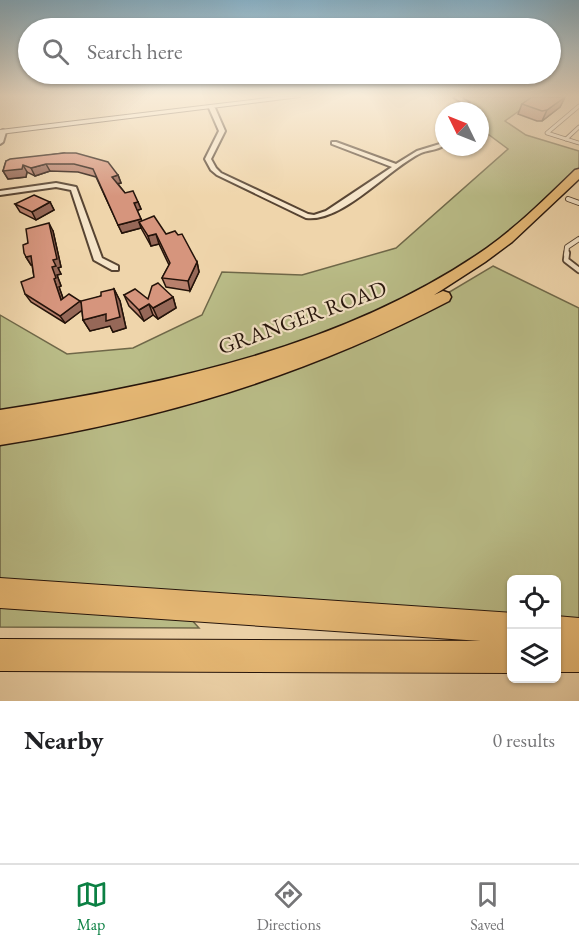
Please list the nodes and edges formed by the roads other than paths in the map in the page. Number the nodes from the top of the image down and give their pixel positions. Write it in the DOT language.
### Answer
graph roads {
  1 [pos="22,130"];
  2 [pos="221,130"];
  3 [pos="551,130"];
  4 [pos="576,130"];
  5 [pos="2,132"];
  6 [pos="566,139"];
  7 [pos="0,142"];
  8 [pos="579,142"];
  9 [pos="334,143"];
  10 [pos="435,148"];
  11 [pos="397,167"];
  12 [pos="579,172"];
  13 [pos="0,193"];
  14 [pos="570,196"];
  15 [pos="579,239"];
  16 [pos="115,268"];
  17 [pos="579,270"];
  18 [pos="0,419"];
  19 [pos="0,435"];
  20 [pos="0,593"];
  21 [pos="507,628"];
  22 [pos="561,631"];
  23 [pos="579,633"];
  24 [pos="0,654"];
  25 [pos="561,656"];
  26 [pos="579,656"];
  27 [pos="507,657"];
  1 -- 5 [label="street"];
  2 -- 11 [label="street"];
  3 -- 6 [label="lane"];
  4 -- 6 [label="lane"];
  5 -- 7 [label="street"];
  6 -- 8 [label="lane"];
  9 -- 11 [label="street"];
  10 -- 11 [label="street"];
  12 -- 14 [label="main road, GRANGER ROAD"];
  13 -- 16 [label="street"];
  14 -- 18 [label="main road, GRANGER ROAD"];
  14 -- 19 [label="main road, GRANGER ROAD"];
  15 -- 17 [label="lane"];
  20 -- 21 [label="highway"];
  22 -- 23 [label="highway"];
  24 -- 27 [label="highway"];
  25 -- 26 [label="highway"];
}
